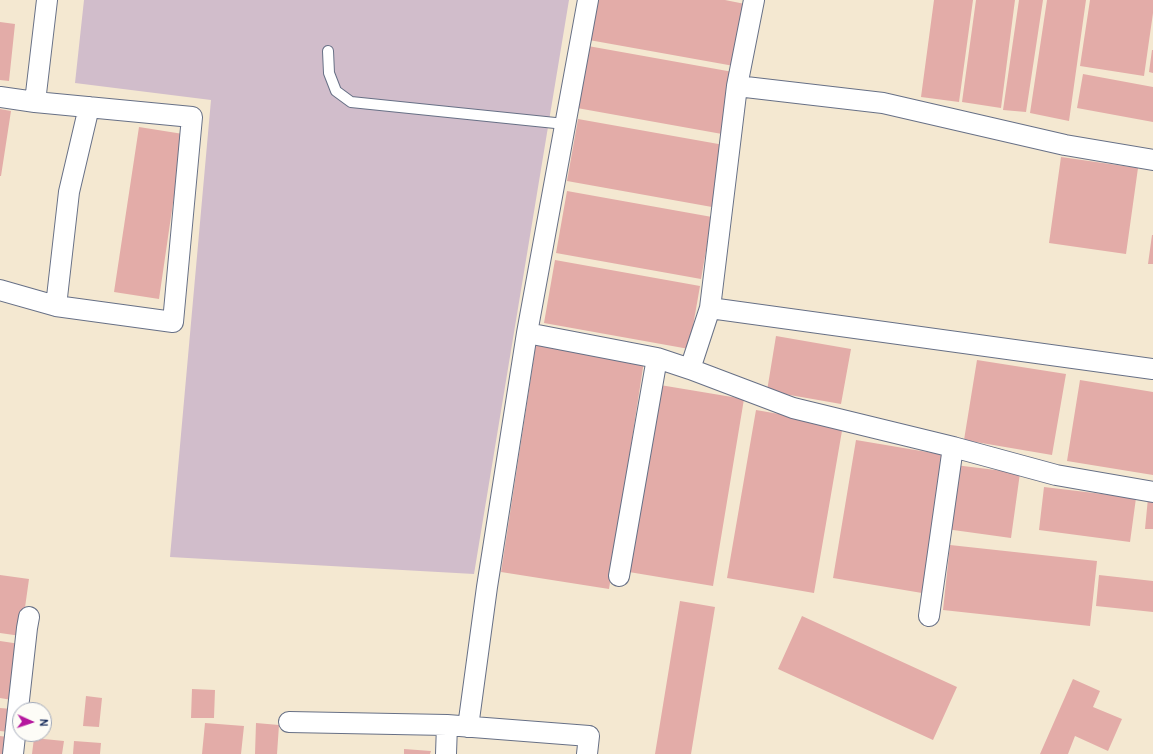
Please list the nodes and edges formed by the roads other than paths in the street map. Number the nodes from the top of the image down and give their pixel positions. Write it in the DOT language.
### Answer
graph roads {
  1 [pos="47,0"];
  2 [pos="588,0"];
  3 [pos="754,0"];
  4 [pos="328,51"];
  5 [pos="737,86"];
  6 [pos="0,97"];
  7 [pos="35,102"];
  8 [pos="89,107"];
  9 [pos="565,124"];
  10 [pos="1153,160"];
  11 [pos="0,290"];
  12 [pos="56,306"];
  13 [pos="710,308"];
  14 [pos="527,333"];
  15 [pos="657,358"];
  16 [pos="690,368"];
  17 [pos="1153,370"];
  18 [pos="953,447"];
  19 [pos="1153,492"];
  20 [pos="619,576"];
  21 [pos="929,616"];
  22 [pos="29,617"];
  23 [pos="289,722"];
  24 [pos="447,725"];
  25 [pos="468,727"];
  26 [pos="14,754"];
  27 [pos="446,754"];
  28 [pos="587,754"];
  1 -- 7 [label="street"];
  2 -- 9 [label="street"];
  3 -- 5 [label="street"];
  4 -- 9 [label="lane"];
  5 -- 10 [label="street"];
  5 -- 13 [label="street"];
  6 -- 7 [label="street"];
  7 -- 8 [label="street"];
  8 -- 12 [label="street"];
  8 -- 12 [label="street"];
  9 -- 14 [label="street"];
  11 -- 12 [label="street"];
  13 -- 16 [label="street"];
  13 -- 17 [label="street"];
  14 -- 15 [label="street"];
  14 -- 25 [label="street"];
  15 -- 16 [label="street"];
  15 -- 20 [label="street"];
  16 -- 18 [label="street"];
  18 -- 19 [label="street"];
  18 -- 21 [label="street"];
  22 -- 26 [label="street"];
  23 -- 24 [label="street"];
  24 -- 25 [label="street"];
  24 -- 27 [label="street"];
  25 -- 28 [label="street"];
}
